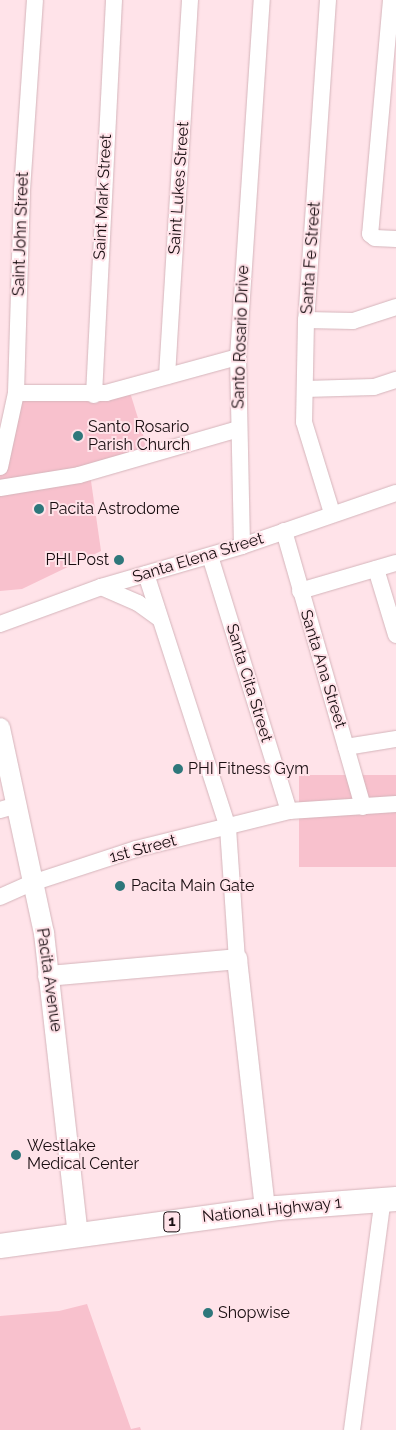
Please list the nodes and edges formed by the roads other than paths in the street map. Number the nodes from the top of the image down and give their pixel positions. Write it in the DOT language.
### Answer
graph roads {
  1 [pos="36,0"];
  2 [pos="114,0"];
  3 [pos="190,0"];
  4 [pos="262,0"];
  5 [pos="328,0"];
  6 [pos="391,0"];
  7 [pos="396,239"];
  8 [pos="396,307"];
  9 [pos="306,320"];
  10 [pos="238,357"];
  11 [pos="167,376"];
  12 [pos="396,380"];
  13 [pos="305,389"];
  14 [pos="16,393"];
  15 [pos="94,395"];
  16 [pos="238,429"];
  17 [pos="0,467"];
  18 [pos="0,488"];
  19 [pos="396,493"];
  20 [pos="332,513"];
  21 [pos="284,531"];
  22 [pos="242,546"];
  23 [pos="210,556"];
  24 [pos="396,563"];
  25 [pos="376,569"];
  26 [pos="146,574"];
  27 [pos="101,587"];
  28 [pos="300,592"];
  29 [pos="160,620"];
  30 [pos="0,624"];
  31 [pos="396,635"];
  32 [pos="0,728"];
  33 [pos="396,739"];
  34 [pos="346,747"];
  35 [pos="396,804"];
  36 [pos="364,807"];
  37 [pos="9,808"];
  38 [pos="289,811"];
  39 [pos="228,828"];
  40 [pos="32,883"];
  41 [pos="0,897"];
  42 [pos="237,959"];
  43 [pos="48,976"];
  44 [pos="390,1199"];
  45 [pos="265,1210"];
  46 [pos="78,1235"];
  47 [pos="0,1246"];
  48 [pos="352,1430"];
  1 -- 14 [label="street, Saint John Street"];
  2 -- 15 [label="street, Saint Mark Street"];
  3 -- 11 [label="street, Saint Lukes Street"];
  4 -- 10 [label="street, Santo Rosario Drive"];
  5 -- 9 [label="street, Santa Fe Street"];
  6 -- 7 [label="street"];
  8 -- 9 [label="street"];
  9 -- 13 [label="street, Santa Fe Street"];
  10 -- 11 [label="street"];
  10 -- 16 [label="street, Santo Rosario Drive"];
  11 -- 15 [label="street"];
  12 -- 13 [label="street"];
  13 -- 20 [label="street, Santa Fe Street"];
  14 -- 15 [label="street"];
  14 -- 17 [label="street, Saint John Street"];
  16 -- 18 [label="street, Santo Rosario Drive"];
  16 -- 22 [label="street"];
  19 -- 20 [label="street, Santa Elena Street"];
  20 -- 21 [label="street, Santa Elena Street"];
  21 -- 22 [label="street, Santa Elena Street"];
  21 -- 28 [label="street, Santa Ana Street"];
  22 -- 23 [label="street, Santa Elena Street"];
  23 -- 26 [label="street, Santa Elena Street"];
  23 -- 38 [label="street, Santa Cita Street"];
  24 -- 25 [label="street"];
  25 -- 28 [label="street"];
  25 -- 31 [label="street"];
  26 -- 27 [label="street, Santa Elena Street"];
  26 -- 29 [label="street"];
  27 -- 29 [label="street"];
  27 -- 30 [label="street, Santa Elena Street"];
  28 -- 34 [label="street, Santa Ana Street"];
  29 -- 39 [label="street"];
  32 -- 37 [label="main road, Pacita Avenue"];
  33 -- 34 [label="street"];
  34 -- 36 [label="street, Santa Ana Street"];
  35 -- 36 [label="street, 1st Street"];
  36 -- 38 [label="street, 1st Street"];
  37 -- 40 [label="main road, Pacita Avenue"];
  38 -- 39 [label="street, 1st Street"];
  39 -- 40 [label="street, 1st Street"];
  39 -- 42 [label="street"];
  40 -- 41 [label="street, 1st Street"];
  40 -- 43 [label="main road, Pacita Avenue"];
  42 -- 43 [label="main road"];
  42 -- 45 [label="main road"];
  43 -- 46 [label="main road, Pacita Avenue"];
  44 -- 45 [label="highway, National Highway 1 / 1"];
  44 -- 48 [label="street"];
  45 -- 46 [label="highway, National Highway 1 / 1"];
  46 -- 47 [label="highway, National Highway 1 / 1"];
}
